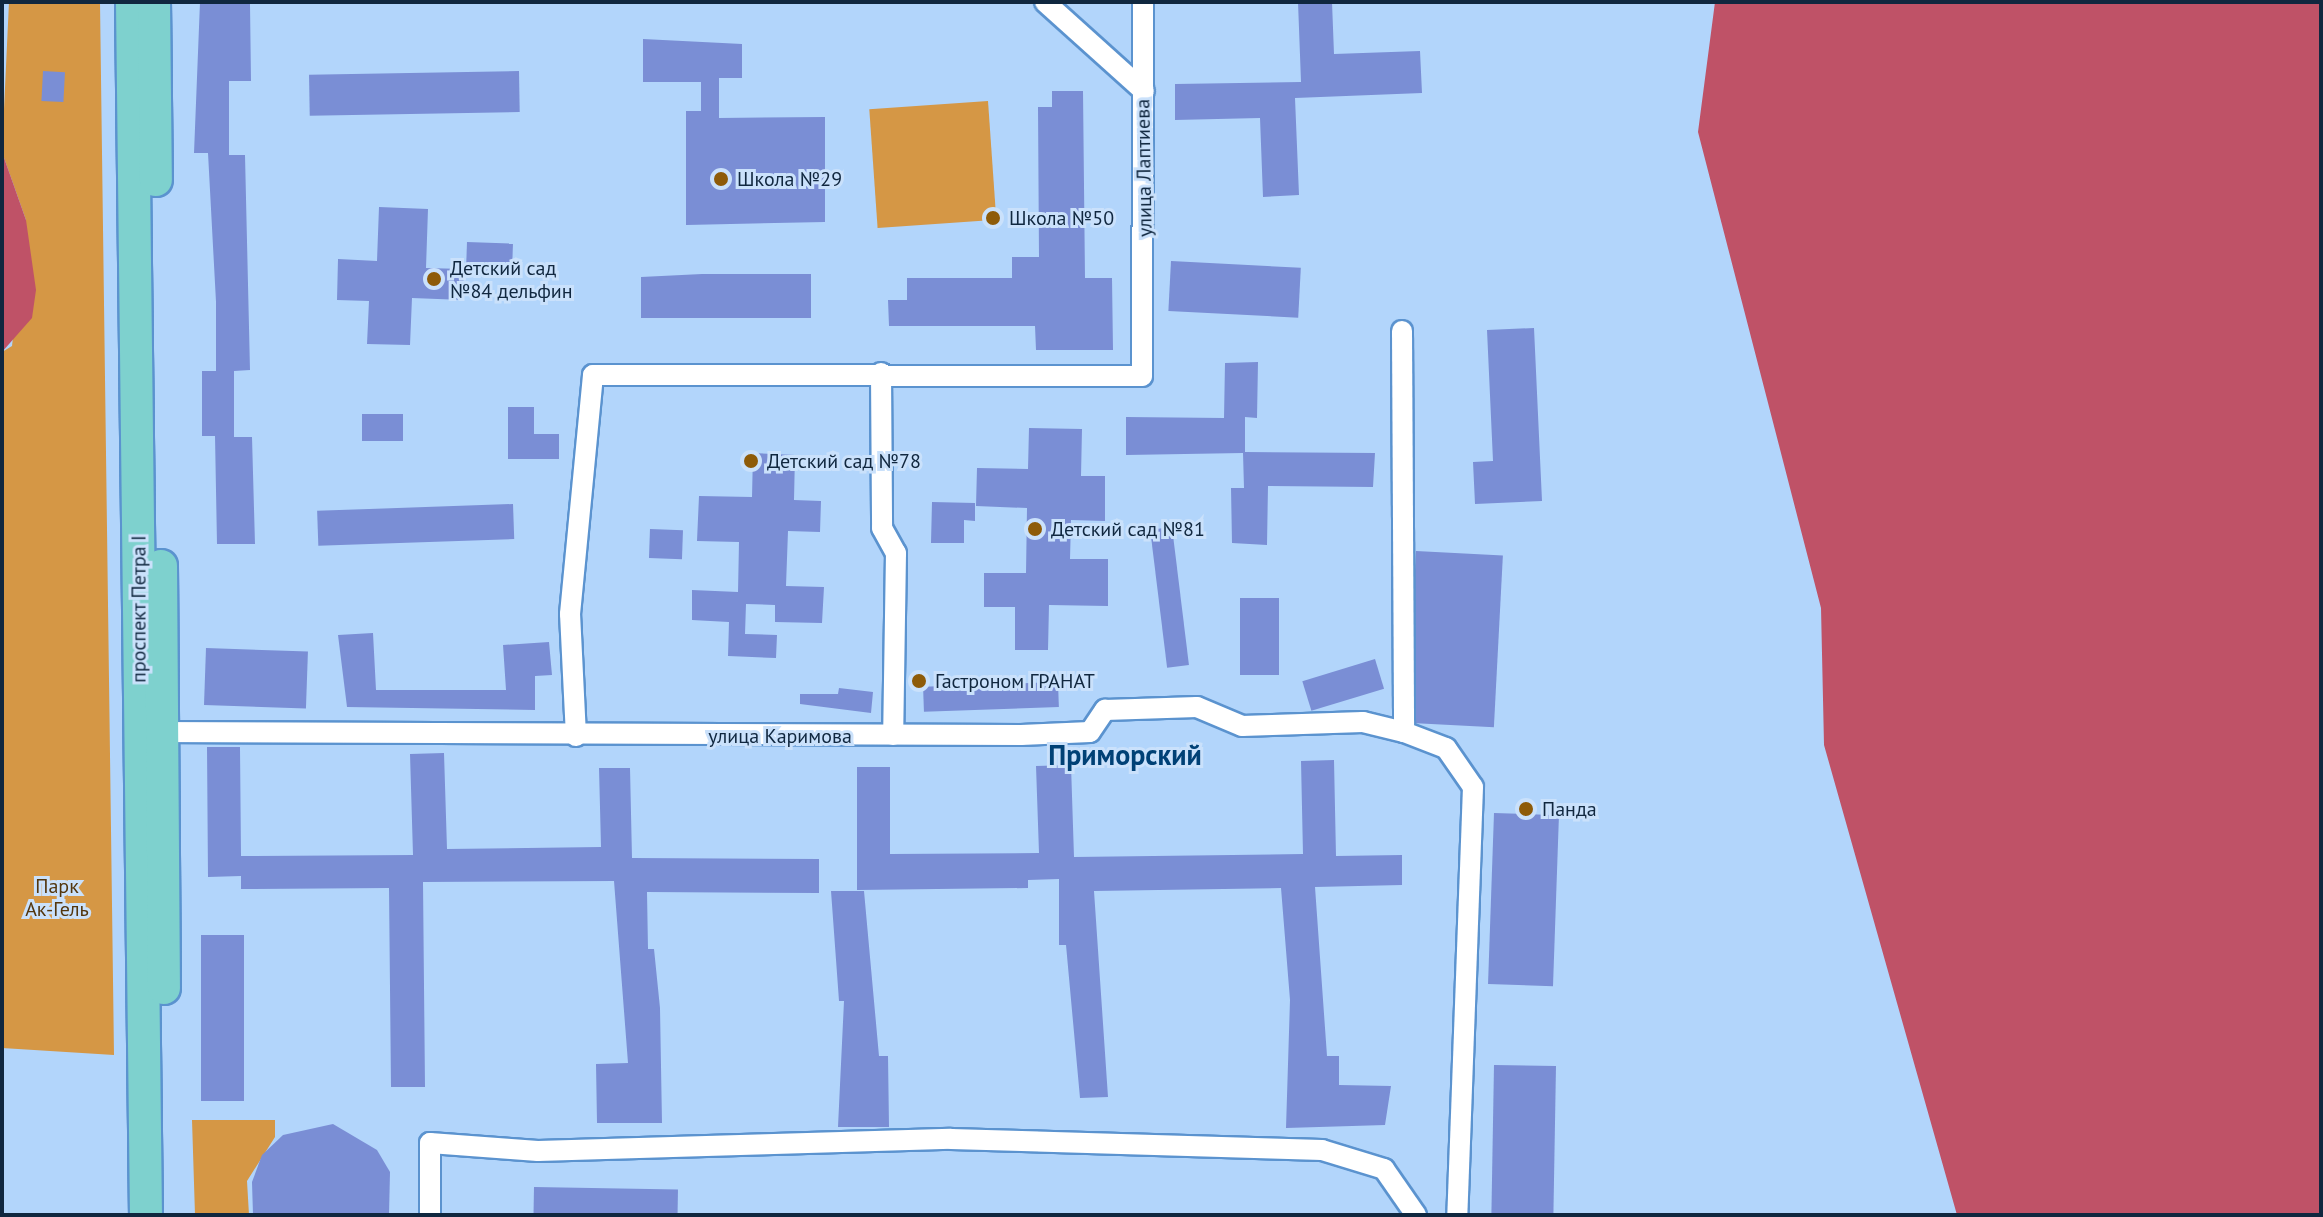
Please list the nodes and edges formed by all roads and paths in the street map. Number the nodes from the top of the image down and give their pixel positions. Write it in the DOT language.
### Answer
graph roads {
  1 [pos="132,2"];
  2 [pos="154,2"];
  3 [pos="1045,2"];
  4 [pos="1143,2"];
  5 [pos="1144,91"];
  6 [pos="1402,331"];
  7 [pos="881,373"];
  8 [pos="152,732"];
  9 [pos="1404,732"];
  10 [pos="893,735"];
  11 [pos="576,736"];
  12 [pos="146,1215"];
  13 [pos="168,1215"];
  14 [pos="430,1215"];
  15 [pos="1416,1215"];
  16 [pos="1457,1215"];
  1 -- 8 [label="main road, проспект Петра I"];
  2 -- 8 [label="main road, проспект Петра I"];
  3 -- 5 [label="street, улица Лаптиева"];
  4 -- 5 [label="street"];
  5 -- 7 [label="street, улица Лаптиева"];
  6 -- 9 [label="street"];
  7 -- 10 [label="street"];
  7 -- 11 [label="street"];
  8 -- 11 [label="street, улица Каримова"];
  8 -- 12 [label="main road, проспект Петра I"];
  8 -- 13 [label="main road, проспект Петра I"];
  9 -- 10 [label="street, улица Каримова"];
  9 -- 16 [label="street"];
  10 -- 11 [label="street, улица Каримова"];
  14 -- 15 [label="street"];
}
